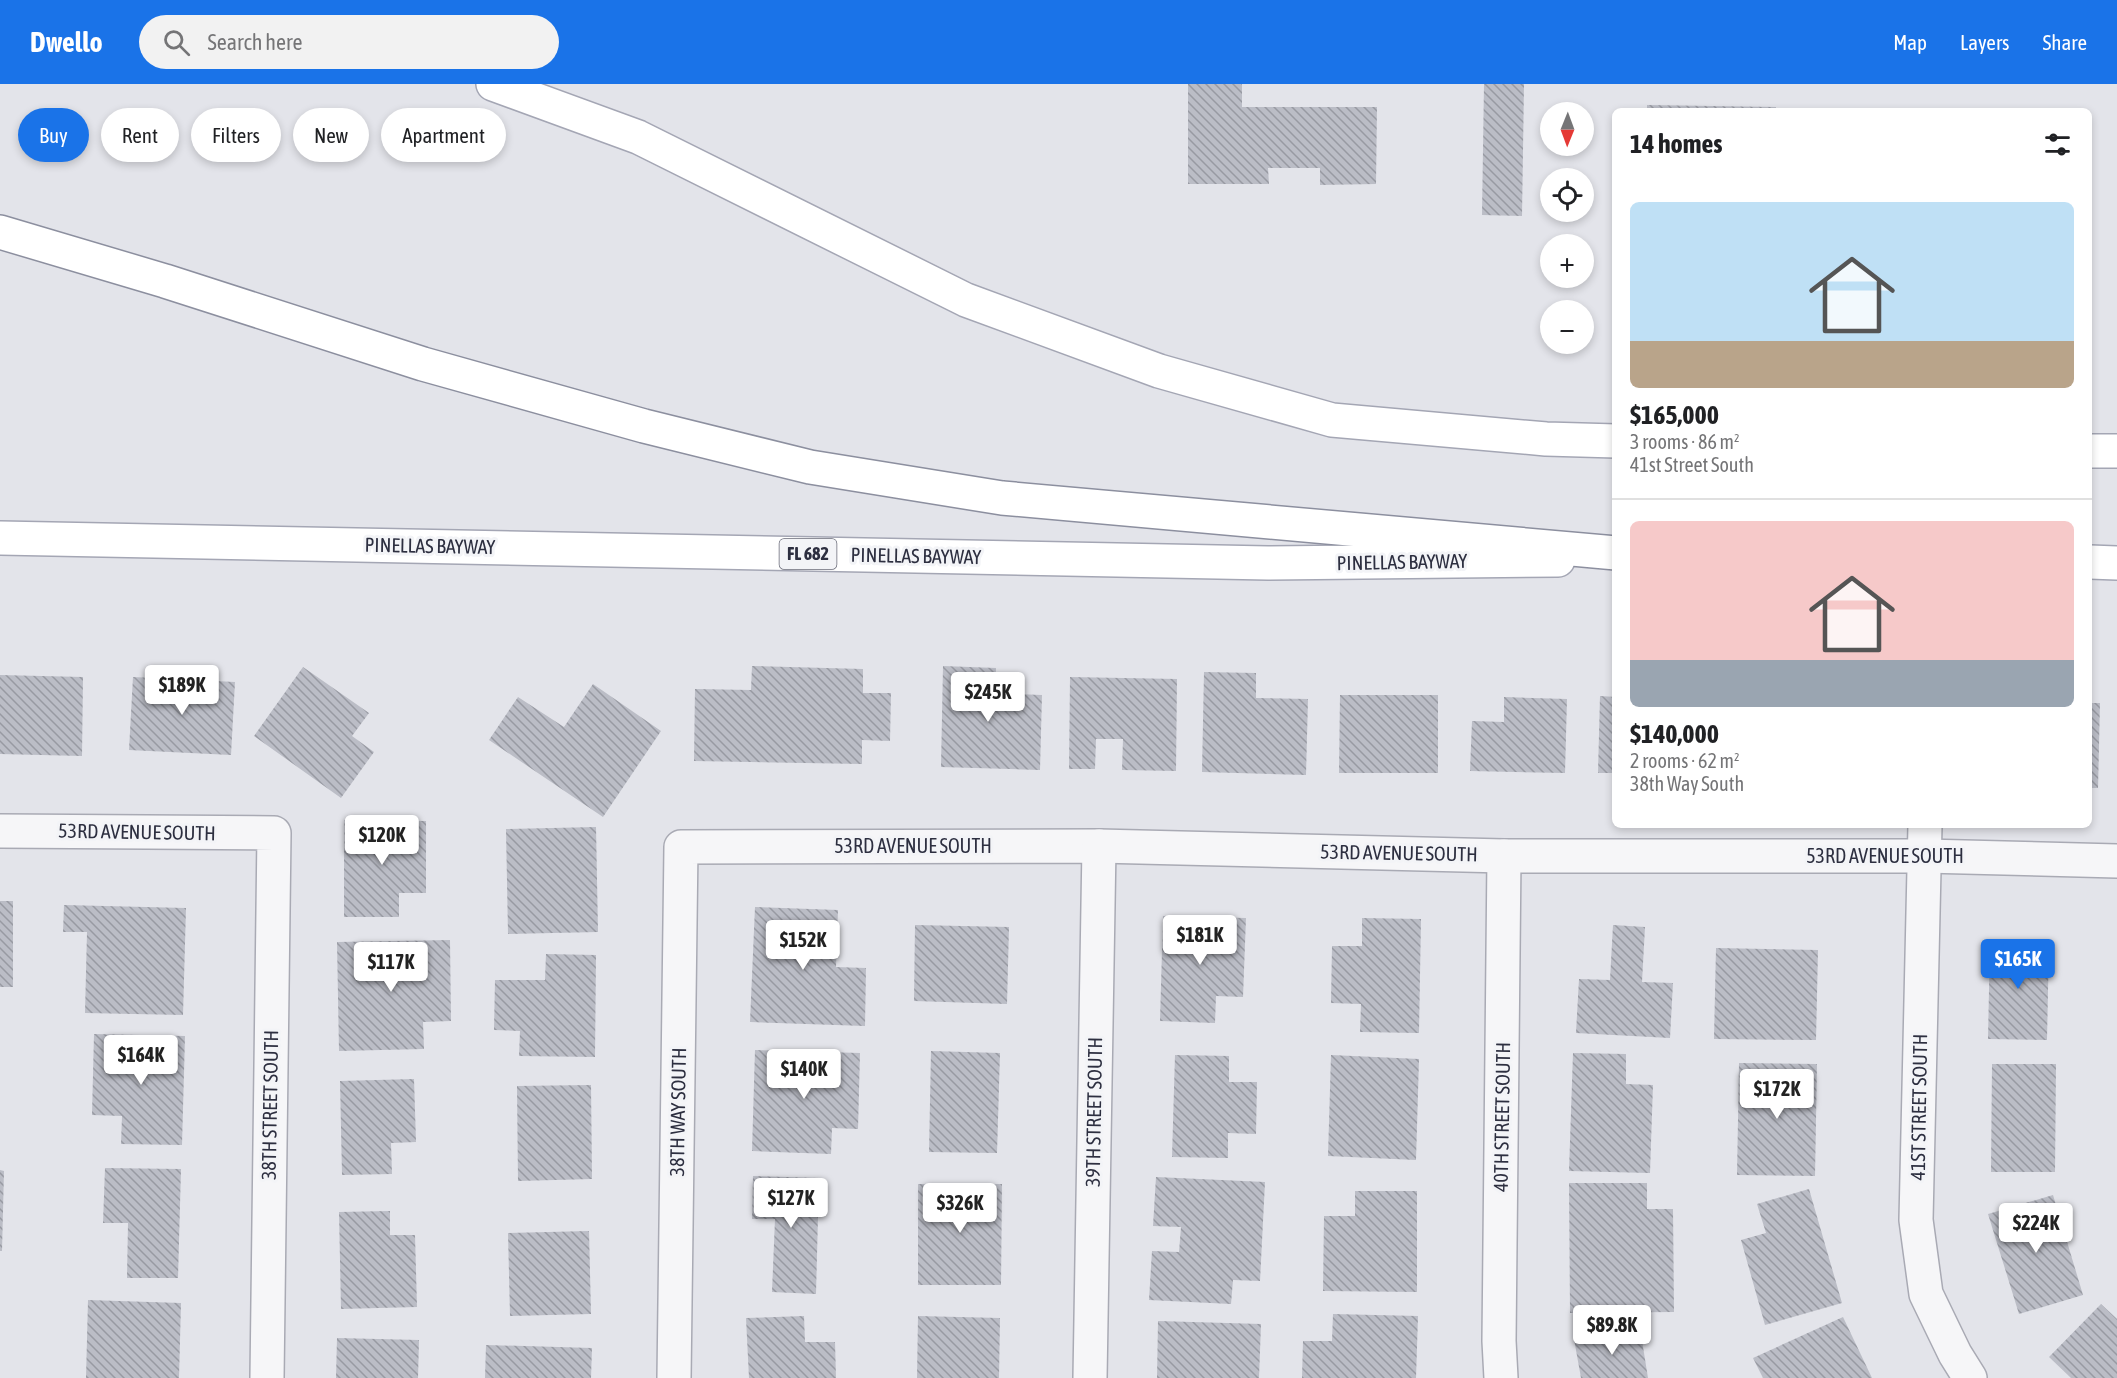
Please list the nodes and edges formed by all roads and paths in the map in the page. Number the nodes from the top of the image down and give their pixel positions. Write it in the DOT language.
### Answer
graph roads {
  1 [pos="493,84"];
  2 [pos="0,232"];
  3 [pos="1612,441"];
  4 [pos="2092,451"];
  5 [pos="2117,451"];
  6 [pos="0,538"];
  7 [pos="1612,553"];
  8 [pos="1612,559"];
  9 [pos="2092,562"];
  10 [pos="2117,563"];
  11 [pos="0,831"];
  12 [pos="274,833"];
  13 [pos="1925,840"];
  14 [pos="1099,846"];
  15 [pos="681,847"];
  16 [pos="1504,856"];
  17 [pos="2117,861"];
  18 [pos="267,1378"];
  19 [pos="674,1378"];
  20 [pos="1089,1378"];
  21 [pos="1501,1378"];
  22 [pos="1970,1378"];
  1 -- 3 [label="main road"];
  2 -- 7 [label="main road"];
  4 -- 5 [label="main road"];
  6 -- 8 [label="main road, PINELLAS BAYWAY / FL 682"];
  9 -- 10 [label="main road"];
  11 -- 12 [label="street, 53RD AVENUE SOUTH"];
  12 -- 18 [label="street, 38TH STREET SOUTH"];
  13 -- 16 [label="street, 53RD AVENUE SOUTH"];
  13 -- 17 [label="street, 53RD AVENUE SOUTH"];
  13 -- 22 [label="street, 41ST STREET SOUTH"];
  14 -- 15 [label="street, 53RD AVENUE SOUTH"];
  14 -- 16 [label="street, 53RD AVENUE SOUTH"];
  14 -- 20 [label="street, 39TH STREET SOUTH"];
  15 -- 19 [label="street, 38TH WAY SOUTH"];
  16 -- 21 [label="street, 40TH STREET SOUTH"];
}
